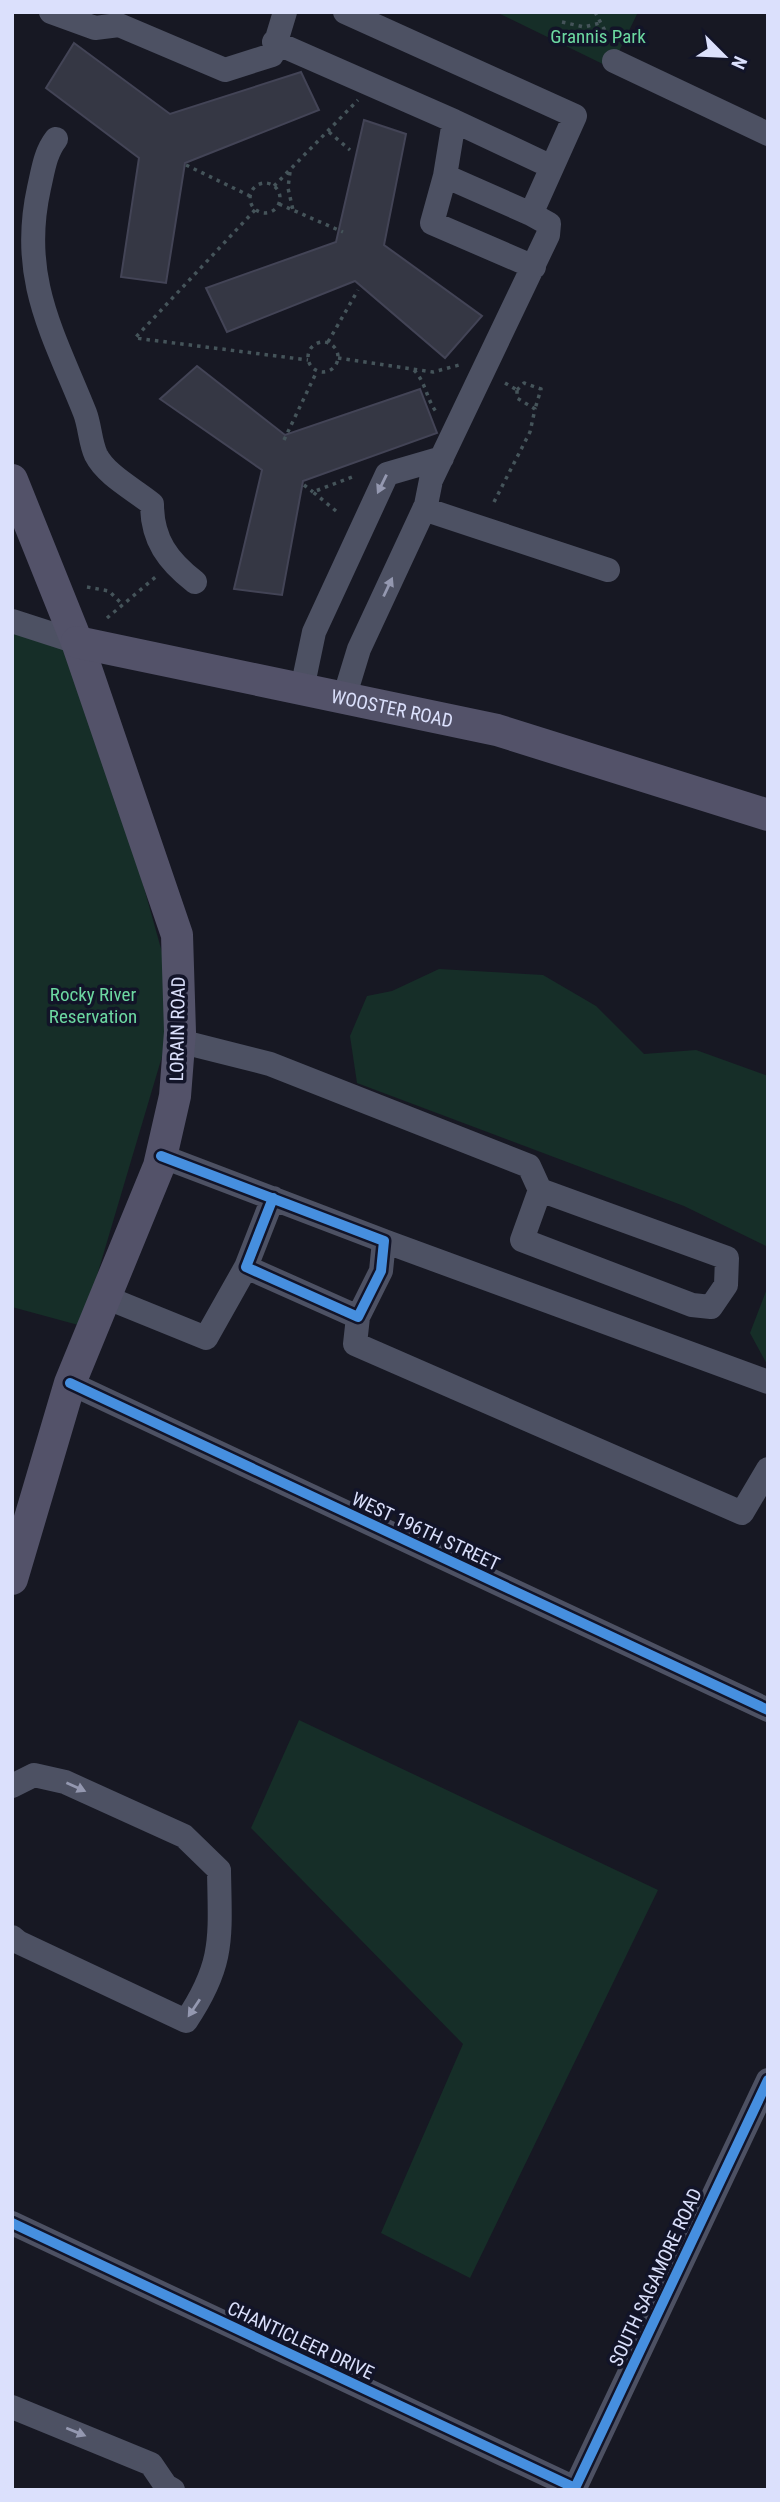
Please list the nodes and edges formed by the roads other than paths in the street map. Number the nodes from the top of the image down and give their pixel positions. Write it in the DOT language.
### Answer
graph roads {
  1 [pos="51,12"];
  2 [pos="285,12"];
  3 [pos="345,12"];
  4 [pos="274,42"];
  5 [pos="614,61"];
  6 [pos="454,121"];
  7 [pos="768,134"];
  8 [pos="56,139"];
  9 [pos="552,167"];
  10 [pos="445,176"];
  11 [pos="531,214"];
  12 [pos="534,267"];
  13 [pos="442,458"];
  14 [pos="15,495"];
  15 [pos="424,509"];
  16 [pos="608,570"];
  17 [pos="195,582"];
  18 [pos="12,621"];
  19 [pos="77,642"];
  20 [pos="302,689"];
  21 [pos="344,698"];
  22 [pos="766,809"];
  23 [pos="179,1041"];
  24 [pos="161,1156"];
  25 [pos="540,1190"];
  26 [pos="273,1198"];
  27 [pos="384,1241"];
  28 [pos="246,1267"];
  29 [pos="105,1297"];
  30 [pos="358,1317"];
  31 [pos="768,1382"];
  32 [pos="70,1383"];
  33 [pos="768,1469"];
  34 [pos="12,1579"];
  35 [pos="768,1710"];
  36 [pos="12,1786"];
  37 [pos="12,1937"];
  38 [pos="768,2080"];
  39 [pos="12,2224"];
  40 [pos="12,2407"];
  41 [pos="575,2489"];
  42 [pos="173,2490"];
  1 -- 4 [label="street"];
  2 -- 4 [label="street"];
  3 -- 9 [label="street"];
  4 -- 6 [label="street"];
  5 -- 7 [label="street"];
  6 -- 9 [label="street"];
  6 -- 10 [label="street"];
  8 -- 17 [label="street"];
  9 -- 11 [label="street"];
  10 -- 11 [label="street"];
  10 -- 12 [label="street"];
  11 -- 12 [label="street"];
  12 -- 13 [label="street"];
  13 -- 15 [label="street"];
  13 -- 20 [label="street, one-way"];
  14 -- 19 [label="main road, LORAIN ROAD"];
  15 -- 16 [label="street"];
  21 -- 15 [label="street, one-way"];
  18 -- 19 [label="street, WOOSTER ROAD"];
  19 -- 20 [label="main road, WOOSTER ROAD"];
  19 -- 23 [label="main road, LORAIN ROAD"];
  20 -- 21 [label="main road, WOOSTER ROAD"];
  21 -- 22 [label="main road, WOOSTER ROAD"];
  23 -- 24 [label="main road, LORAIN ROAD"];
  23 -- 25 [label="street"];
  24 -- 26 [label="street"];
  24 -- 29 [label="main road, LORAIN ROAD"];
  25 -- 25 [label="street"];
  26 -- 27 [label="street"];
  26 -- 28 [label="street"];
  27 -- 30 [label="street"];
  27 -- 31 [label="street"];
  28 -- 29 [label="street"];
  28 -- 30 [label="street"];
  29 -- 32 [label="main road, LORAIN ROAD"];
  30 -- 33 [label="street"];
  32 -- 34 [label="main road, LORAIN ROAD"];
  32 -- 35 [label="street, WEST 196TH STREET"];
  36 -- 37 [label="street, one-way"];
  38 -- 41 [label="street, SOUTH SAGAMORE ROAD"];
  39 -- 41 [label="street, CHANTICLEER DRIVE"];
  40 -- 42 [label="street, one-way"];
}
